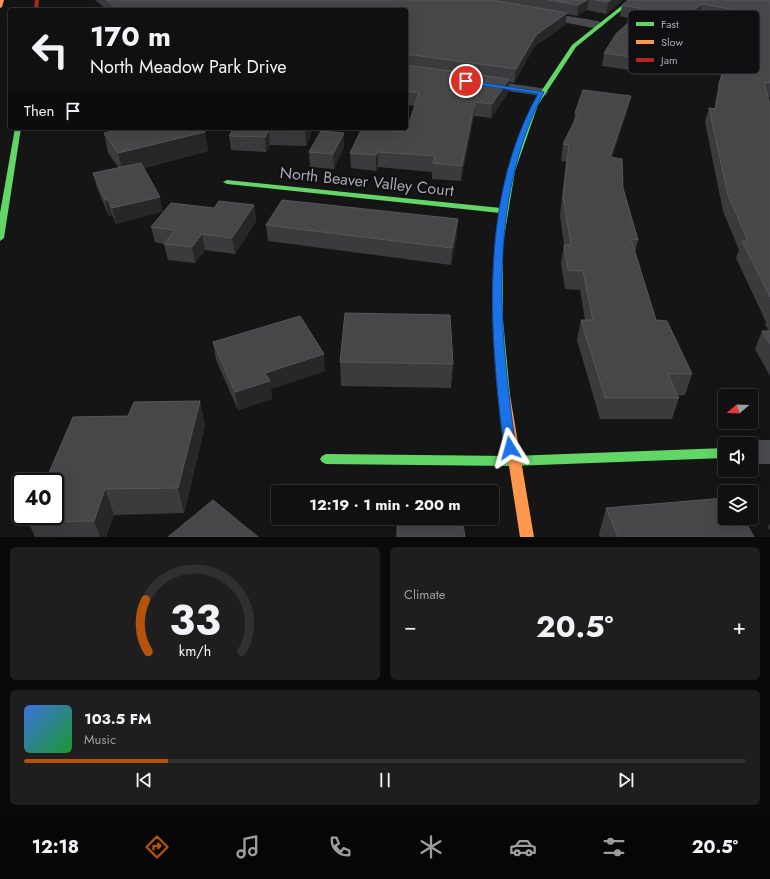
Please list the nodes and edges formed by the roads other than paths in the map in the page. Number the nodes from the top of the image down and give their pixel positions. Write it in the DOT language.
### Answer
graph roads {
  1 [pos="2,0"];
  2 [pos="632,0"];
  3 [pos="0,6"];
  4 [pos="523,12"];
  5 [pos="598,25"];
  6 [pos="466,81"];
  7 [pos="541,92"];
  8 [pos="18,130"];
  9 [pos="227,182"];
  10 [pos="504,210"];
  11 [pos="0,238"];
  12 [pos="758,452"];
  13 [pos="770,452"];
  14 [pos="718,453"];
  15 [pos="326,459"];
  16 [pos="512,461"];
  17 [pos="526,537"];
  1 -- 3 [label="street"];
  2 -- 5 [label="street"];
  4 -- 5 [label="street"];
  5 -- 7 [label="street"];
  6 -- 7 [label="street"];
  7 -- 10 [label="street"];
  8 -- 11 [label="street"];
  9 -- 10 [label="street, North Beaver Valley Court"];
  10 -- 16 [label="street"];
  12 -- 13 [label="street"];
  14 -- 16 [label="street"];
  15 -- 16 [label="street"];
  16 -- 17 [label="street"];
}
